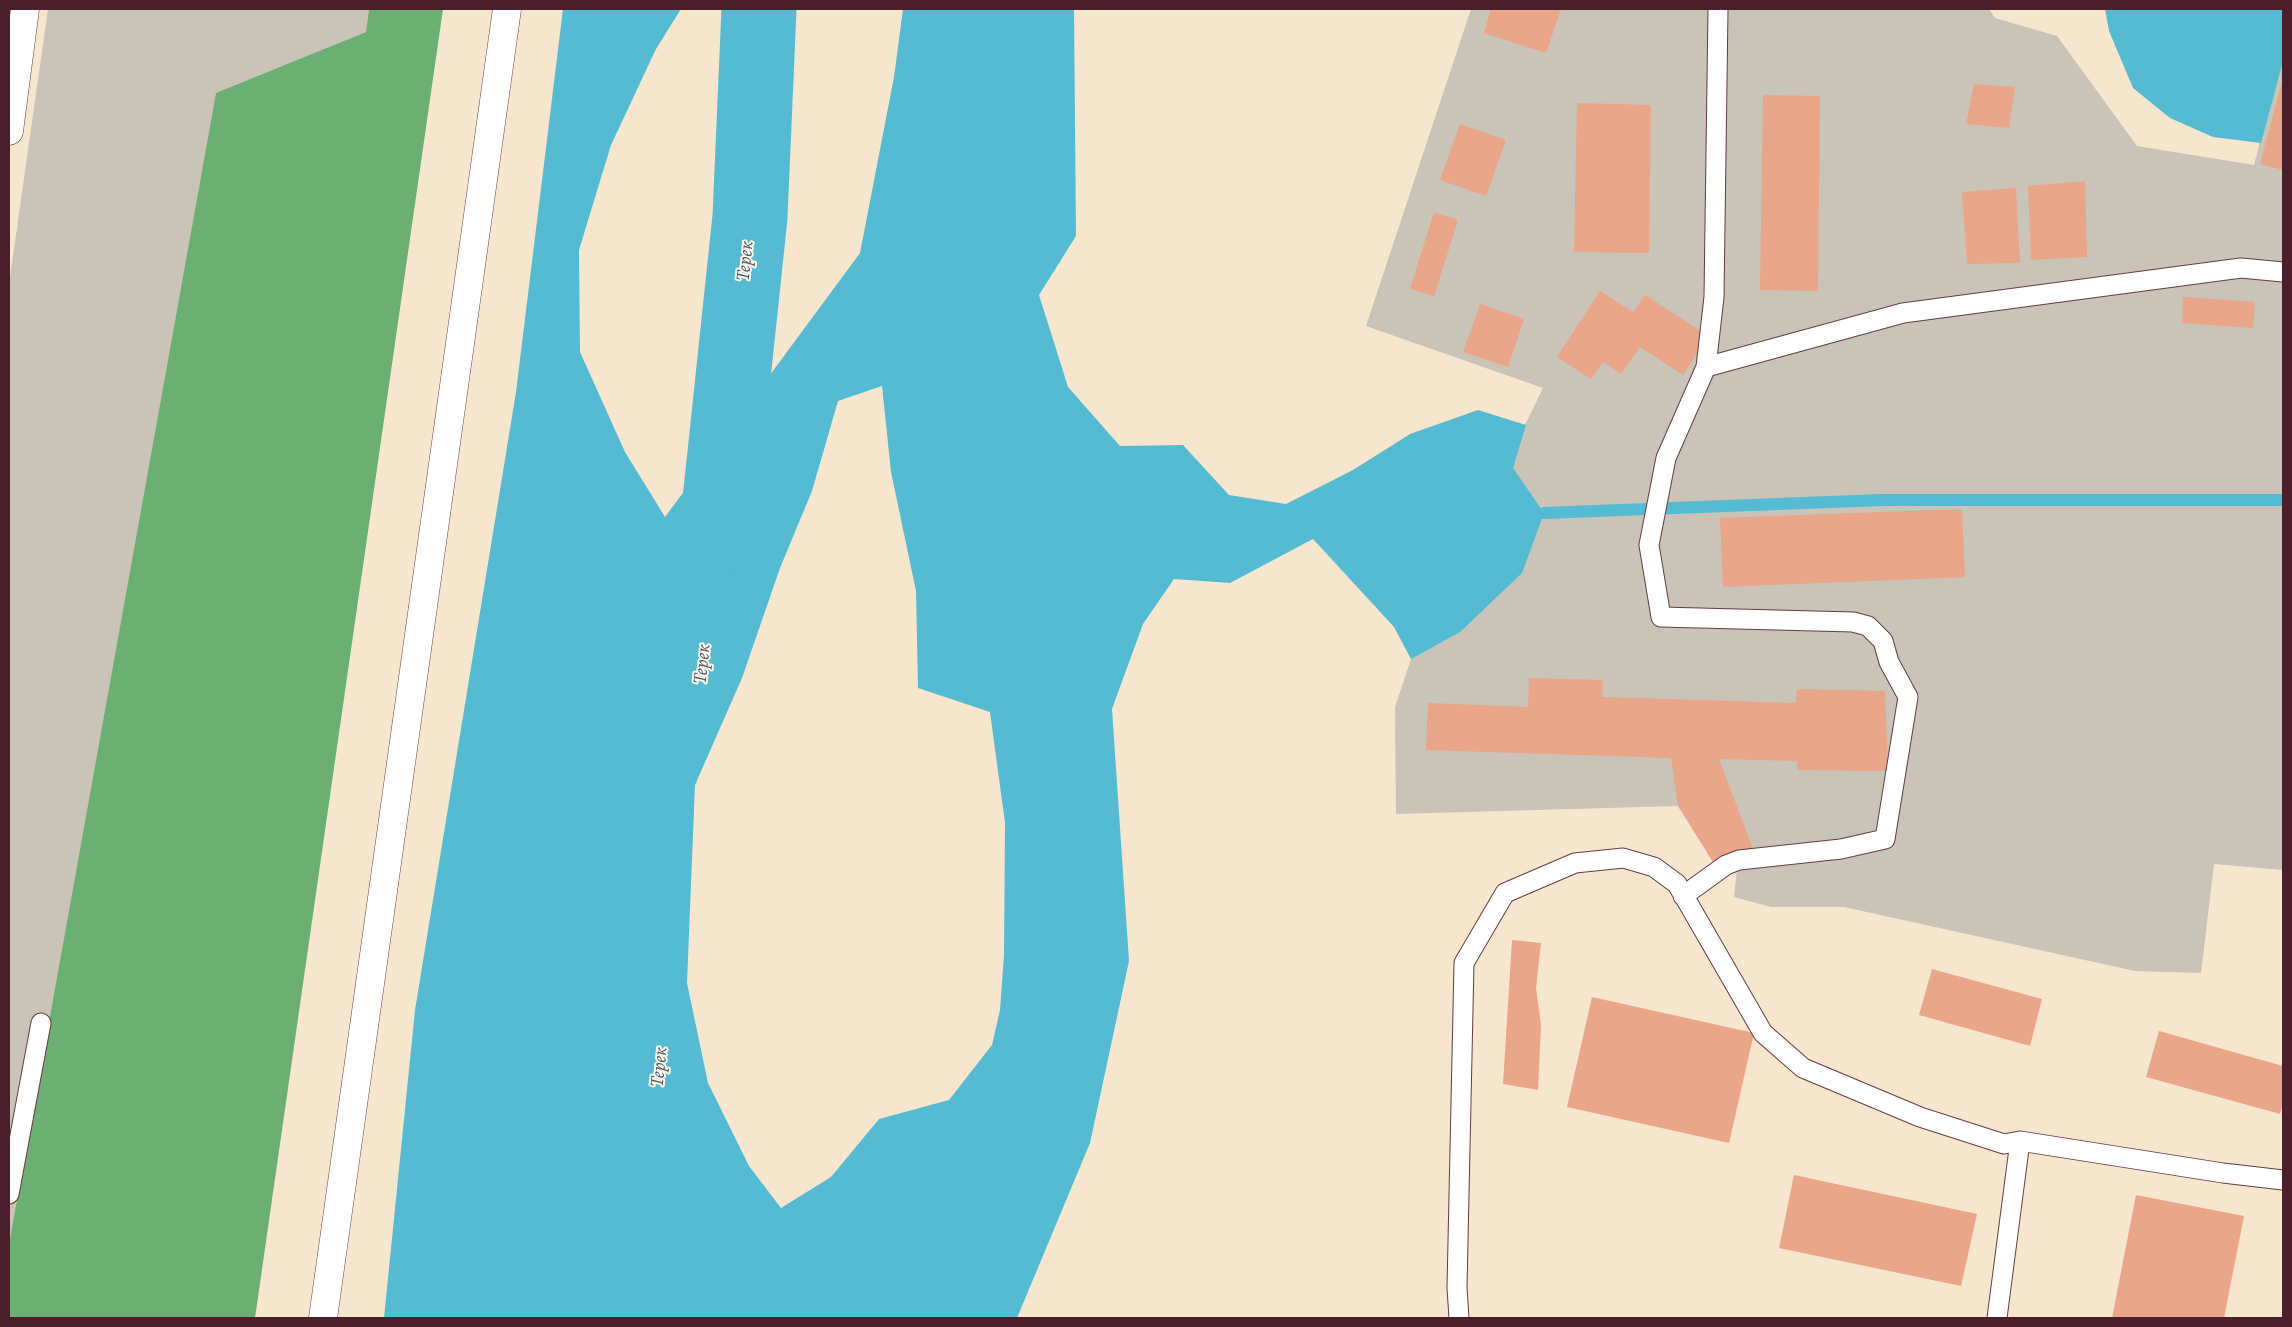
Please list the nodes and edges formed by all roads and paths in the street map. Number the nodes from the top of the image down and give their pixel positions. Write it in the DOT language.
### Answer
graph roads {
  1 [pos="25,9"];
  2 [pos="507,9"];
  3 [pos="1718,9"];
  4 [pos="9,131"];
  5 [pos="2283,272"];
  6 [pos="1706,367"];
  7 [pos="1682,896"];
  8 [pos="42,1023"];
  9 [pos="2020,1141"];
  10 [pos="2283,1180"];
  11 [pos="9,1194"];
  12 [pos="323,1318"];
  13 [pos="1459,1318"];
  14 [pos="1998,1318"];
  1 -- 4 [label="street"];
  2 -- 12 [label="street"];
  3 -- 6 [label="lane"];
  5 -- 6 [label="lane"];
  6 -- 7 [label="lane"];
  7 -- 9 [label="lane"];
  7 -- 13 [label="lane"];
  8 -- 11 [label="lane"];
  9 -- 10 [label="lane"];
  9 -- 14 [label="lane"];
}
